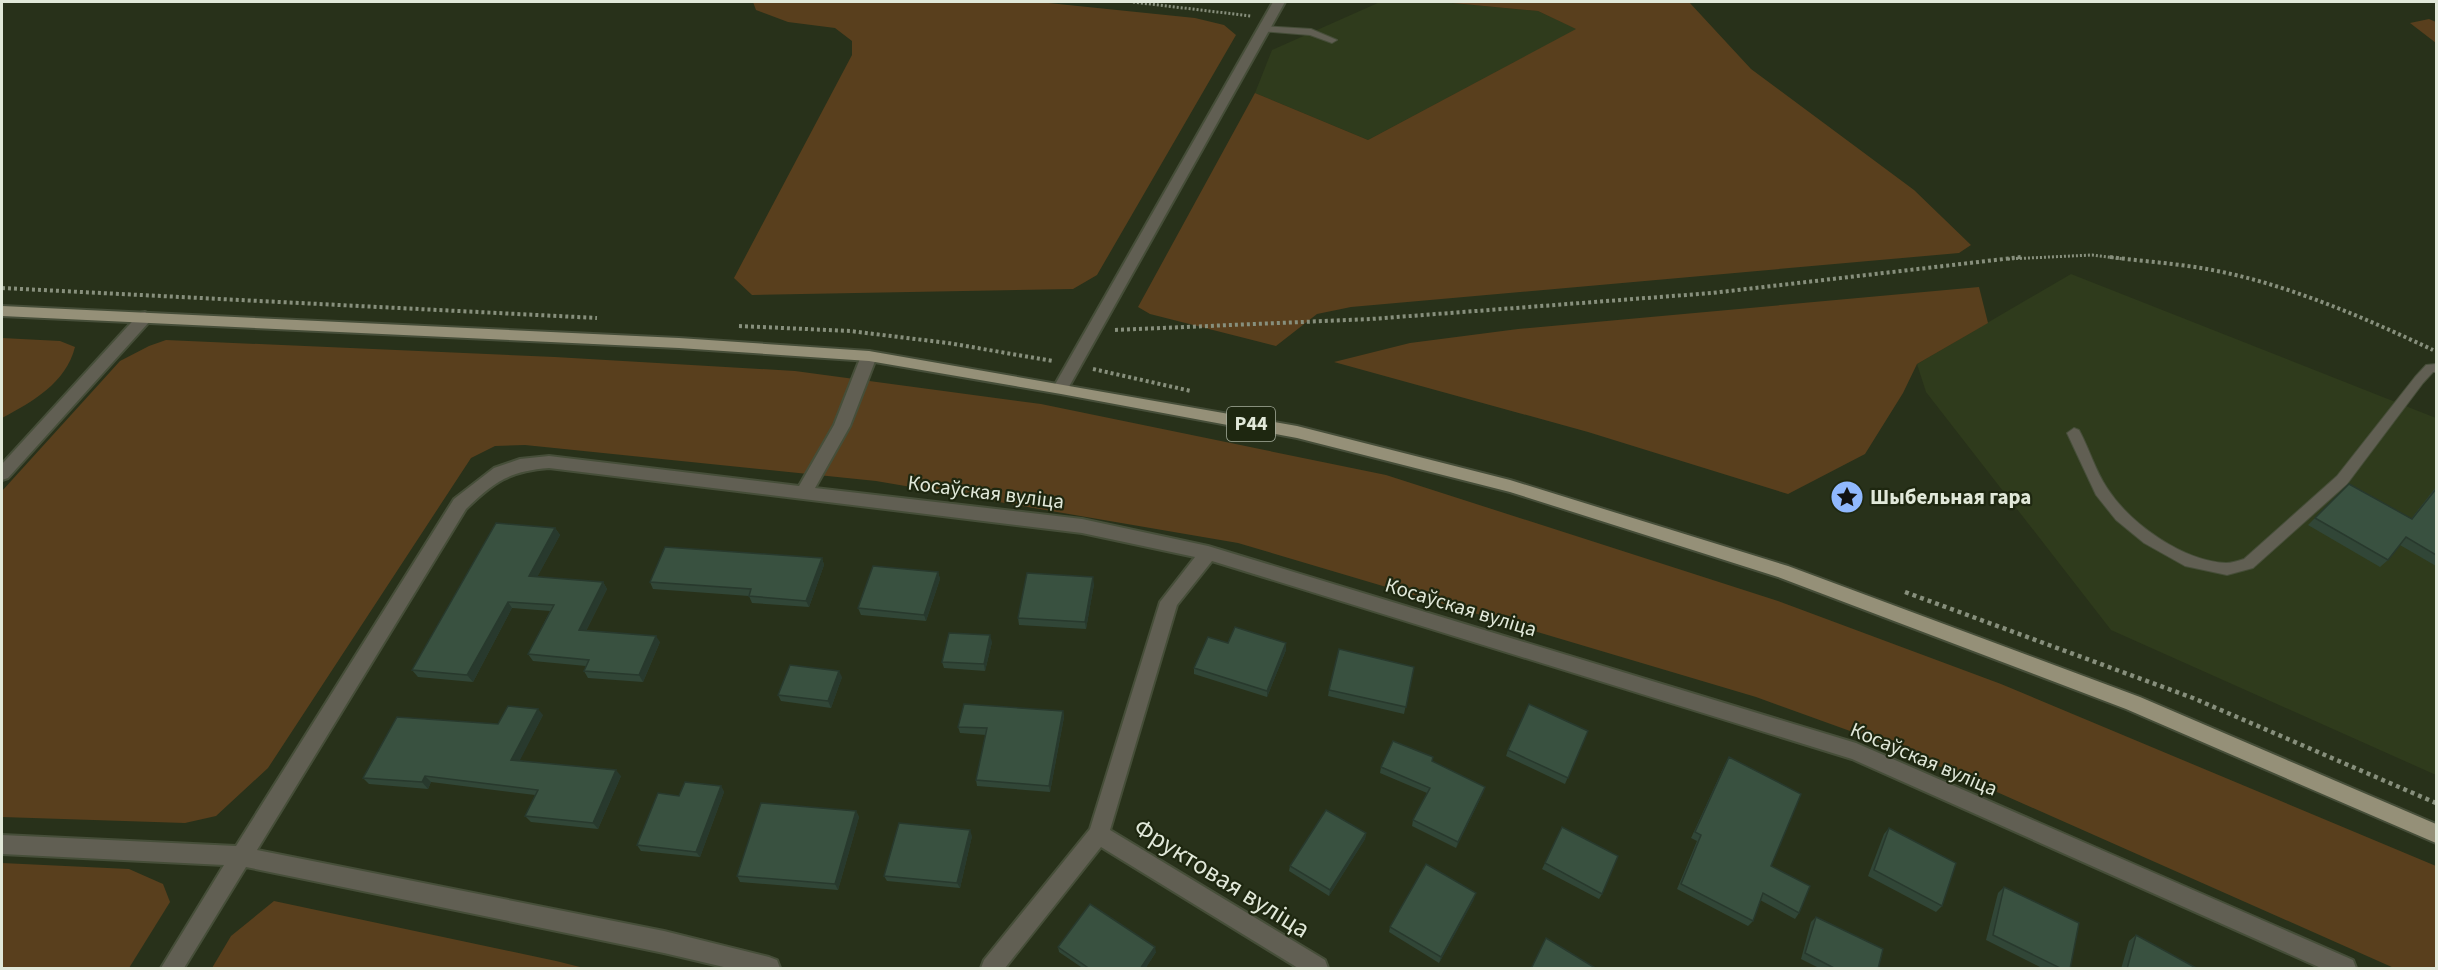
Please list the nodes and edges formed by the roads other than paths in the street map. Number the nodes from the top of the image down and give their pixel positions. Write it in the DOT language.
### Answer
graph roads {
  1 [pos="1279,2"];
  2 [pos="1267,23"];
  3 [pos="1332,40"];
  4 [pos="2,311"];
  5 [pos="145,317"];
  6 [pos="869,357"];
  7 [pos="2436,368"];
  8 [pos="1061,388"];
  9 [pos="2074,434"];
  10 [pos="9,458"];
  11 [pos="2,474"];
  12 [pos="803,493"];
  13 [pos="1208,553"];
  14 [pos="1099,834"];
  15 [pos="2436,834"];
  16 [pos="2,845"];
  17 [pos="241,856"];
  18 [pos="172,969"];
  19 [pos="769,969"];
  20 [pos="992,969"];
  21 [pos="1317,969"];
  22 [pos="2345,969"];
  1 -- 2 [label="street"];
  2 -- 3 [label="lane"];
  2 -- 8 [label="street"];
  4 -- 5 [label="main road, Р44"];
  5 -- 6 [label="main road, Р44"];
  5 -- 10 [label="street"];
  6 -- 8 [label="main road, Р44"];
  6 -- 12 [label="street"];
  7 -- 9 [label="lane"];
  8 -- 15 [label="main road, Р44"];
  10 -- 11 [label="street"];
  12 -- 13 [label="street, Косаўская вуліца"];
  12 -- 17 [label="street, Косаўская вуліца"];
  13 -- 14 [label="street"];
  13 -- 22 [label="street, Косаўская вуліца"];
  14 -- 20 [label="street"];
  14 -- 21 [label="street, Фруктовая вуліца"];
  16 -- 17 [label="street"];
  17 -- 18 [label="street"];
  17 -- 19 [label="street"];
}
